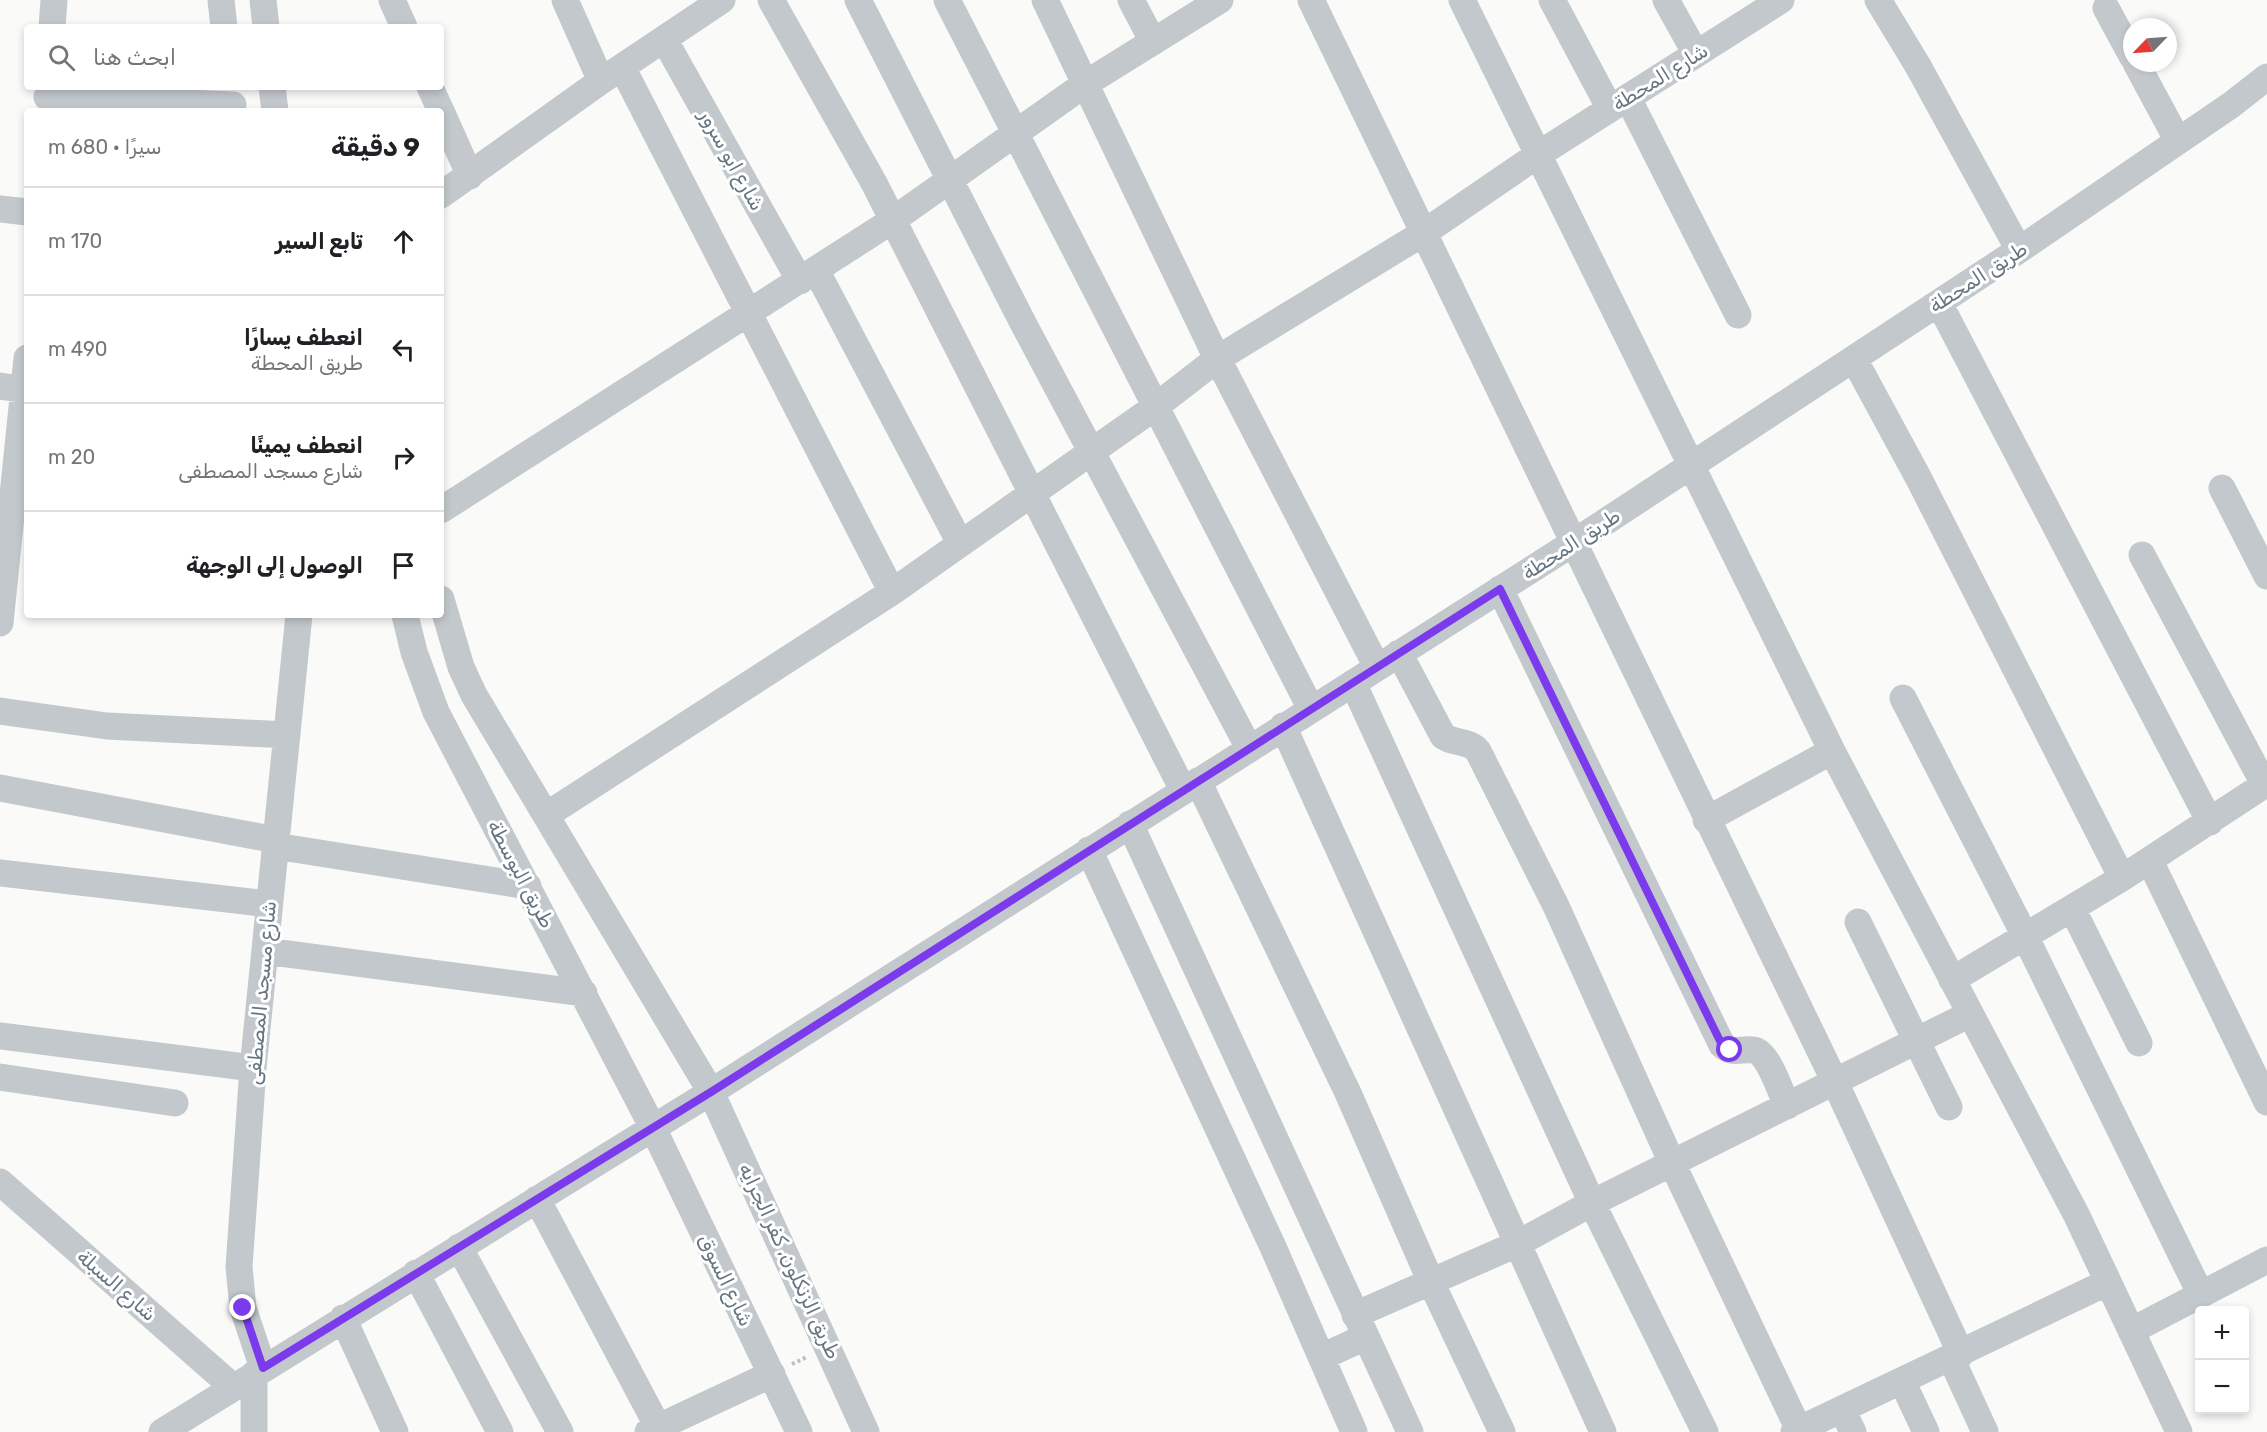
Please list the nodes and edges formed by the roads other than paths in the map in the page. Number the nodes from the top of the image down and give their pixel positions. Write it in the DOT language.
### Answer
graph roads {
  1 [pos="54,0"];
  2 [pos="222,0"];
  3 [pos="263,0"];
  4 [pos="392,0"];
  5 [pos="565,0"];
  6 [pos="771,0"];
  7 [pos="858,0"];
  8 [pos="947,0"];
  9 [pos="1045,0"];
  10 [pos="1131,0"];
  11 [pos="1311,0"];
  12 [pos="1462,0"];
  13 [pos="1552,0"];
  14 [pos="1666,0"];
  15 [pos="1781,0"];
  16 [pos="1878,0"];
  17 [pos="1216,1"];
  18 [pos="709,4"];
  19 [pos="2106,8"];
  20 [pos="52,24"];
  21 [pos="224,24"];
  22 [pos="266,24"];
  23 [pos="403,24"];
  24 [pos="664,39"];
  25 [pos="2123,39"];
  26 [pos="1153,42"];
  27 [pos="1696,54"];
  28 [pos="2141,72"];
  29 [pos="611,74"];
  30 [pos="2267,77"];
  31 [pos="1085,84"];
  32 [pos="272,90"];
  33 [pos="431,90"];
  34 [pos="46,98"];
  35 [pos="232,101"];
  36 [pos="1619,103"];
  37 [pos="275,108"];
  38 [pos="440,108"];
  39 [pos="444,118"];
  40 [pos="1016,134"];
  41 [pos="2178,141"];
  42 [pos="1539,154"];
  43 [pos="470,176"];
  44 [pos="950,180"];
  45 [pos="444,193"];
  46 [pos="0,210"];
  47 [pos="24,212"];
  48 [pos="893,220"];
  49 [pos="1425,232"];
  50 [pos="2019,250"];
  51 [pos="808,276"];
  52 [pos="1940,303"];
  53 [pos="748,314"];
  54 [pos="1738,315"];
  55 [pos="1217,359"];
  56 [pos="1854,359"];
  57 [pos="24,367"];
  58 [pos="17,388"];
  59 [pos="1155,407"];
  60 [pos="1090,450"];
  61 [pos="1692,465"];
  62 [pos="15,471"];
  63 [pos="2222,488"];
  64 [pos="1031,494"];
  65 [pos="444,508"];
  66 [pos="960,543"];
  67 [pos="1573,543"];
  68 [pos="18,546"];
  69 [pos="2142,555"];
  70 [pos="2267,576"];
  71 [pos="1500,589"];
  72 [pos="2,592"];
  73 [pos="892,592"];
  74 [pos="444,609"];
  75 [pos="299,618"];
  76 [pos="406,618"];
  77 [pos="0,623"];
  78 [pos="1388,660"];
  79 [pos="1353,682"];
  80 [pos="1904,698"];
  81 [pos="1311,709"];
  82 [pos="0,711"];
  83 [pos="1283,726"];
  84 [pos="287,735"];
  85 [pos="1249,748"];
  86 [pos="1832,751"];
  87 [pos="2266,783"];
  88 [pos="1190,785"];
  89 [pos="0,788"];
  90 [pos="548,814"];
  91 [pos="1706,820"];
  92 [pos="2210,822"];
  93 [pos="1130,824"];
  94 [pos="276,843"];
  95 [pos="1089,850"];
  96 [pos="2150,861"];
  97 [pos="0,873"];
  98 [pos="2122,878"];
  99 [pos="528,886"];
  100 [pos="269,904"];
  101 [pos="2072,908"];
  102 [pos="1858,922"];
  103 [pos="2025,936"];
  104 [pos="265,951"];
  105 [pos="1952,980"];
  106 [pos="584,993"];
  107 [pos="1971,1014"];
  108 [pos="0,1036"];
  109 [pos="1916,1041"];
  110 [pos="2139,1043"];
  111 [pos="253,1068"];
  112 [pos="0,1077"];
  113 [pos="1835,1082"];
  114 [pos="2267,1102"];
  115 [pos="175,1103"];
  116 [pos="1787,1106"];
  117 [pos="1948,1107"];
  118 [pos="681,1110"];
  119 [pos="1672,1163"];
  120 [pos="0,1182"];
  121 [pos="537,1198"];
  122 [pos="1592,1203"];
  123 [pos="1517,1244"];
  124 [pos="459,1247"];
  125 [pos="2267,1260"];
  126 [pos="416,1273"];
  127 [pos="1431,1282"];
  128 [pos="2108,1282"];
  129 [pos="2201,1295"];
  130 [pos="343,1318"];
  131 [pos="1360,1326"];
  132 [pos="2131,1331"];
  133 [pos="1956,1356"];
  134 [pos="1322,1357"];
  135 [pos="772,1374"];
  136 [pos="250,1376"];
  137 [pos="1902,1381"];
  138 [pos="1847,1421"];
  139 [pos="653,1430"];
  140 [pos="1797,1431"];
  141 [pos="162,1432"];
  142 [pos="255,1432"];
  143 [pos="395,1432"];
  144 [pos="500,1432"];
  145 [pos="560,1432"];
  146 [pos="800,1432"];
  147 [pos="866,1432"];
  148 [pos="1354,1432"];
  149 [pos="1410,1432"];
  150 [pos="1502,1432"];
  151 [pos="1603,1432"];
  152 [pos="1705,1432"];
  153 [pos="1926,1432"];
  154 [pos="1985,1432"];
  155 [pos="2179,1432"];
  1 -- 20 [label="street"];
  2 -- 21 [label="street"];
  3 -- 22 [label="street"];
  4 -- 23 [label="street"];
  5 -- 29 [label="street"];
  6 -- 48 [label="street"];
  7 -- 44 [label="street"];
  8 -- 40 [label="street"];
  9 -- 31 [label="street"];
  10 -- 26 [label="street"];
  11 -- 49 [label="street"];
  12 -- 42 [label="street"];
  13 -- 36 [label="street"];
  14 -- 27 [label="street"];
  15 -- 27 [label="street, شارع المحطة"];
  16 -- 50 [label="street"];
  17 -- 26 [label="street"];
  18 -- 24 [label="street"];
  19 -- 25 [label="street"];
  24 -- 29 [label="street"];
  24 -- 51 [label="street, شارع ابو سرور"];
  26 -- 31 [label="street"];
  27 -- 36 [label="street, شارع المحطة"];
  28 -- 41 [label="street"];
  29 -- 43 [label="street"];
  29 -- 53 [label="street"];
  30 -- 41 [label="street, طريق المحطة"];
  31 -- 40 [label="street"];
  31 -- 55 [label="street"];
  32 -- 37 [label="street"];
  33 -- 38 [label="street"];
  34 -- 35 [label="street"];
  36 -- 42 [label="street, شارع المحطة"];
  36 -- 54 [label="street"];
  39 -- 43 [label="street"];
  40 -- 44 [label="street"];
  40 -- 59 [label="street"];
  41 -- 50 [label="street, طريق المحطة"];
  42 -- 49 [label="street, شارع المحطة"];
  42 -- 61 [label="street"];
  43 -- 45 [label="street"];
  44 -- 48 [label="street"];
  44 -- 60 [label="street"];
  46 -- 47 [label="street"];
  48 -- 51 [label="street"];
  48 -- 64 [label="street"];
  49 -- 55 [label="street, شارع المحطة"];
  49 -- 67 [label="street"];
  50 -- 52 [label="street, طريق المحطة"];
  51 -- 53 [label="street"];
  51 -- 66 [label="street, شارع ابو سرور"];
  52 -- 56 [label="street, طريق المحطة"];
  52 -- 92 [label="street"];
  53 -- 65 [label="street"];
  53 -- 73 [label="street"];
  55 -- 59 [label="street, شارع المحطة"];
  55 -- 78 [label="street"];
  56 -- 61 [label="street, طريق المحطة"];
  56 -- 98 [label="street"];
  57 -- 58 [label="street"];
  58 -- 62 [label="street"];
  59 -- 60 [label="street, شارع المحطة"];
  59 -- 81 [label="street"];
  60 -- 64 [label="street, شارع المحطة"];
  60 -- 85 [label="street"];
  61 -- 67 [label="street, طريق المحطة"];
  61 -- 86 [label="street"];
  62 -- 68 [label="street"];
  63 -- 70 [label="street"];
  64 -- 66 [label="street, شارع المحطة"];
  64 -- 88 [label="street"];
  66 -- 73 [label="street, شارع المحطة"];
  67 -- 71 [label="street, طريق المحطة"];
  67 -- 91 [label="street"];
  68 -- 72 [label="street"];
  69 -- 87 [label="street"];
  71 -- 78 [label="street, طريق المحطة"];
  71 -- 116 [label="street"];
  72 -- 77 [label="street"];
  73 -- 90 [label="street, شارع المحطة"];
  74 -- 90 [label="street"];
  75 -- 84 [label="street, شارع مسجد المصطفى"];
  76 -- 99 [label="street, طريق البوسطة"];
  78 -- 79 [label="street, طريق المحطة"];
  78 -- 119 [label="street"];
  79 -- 81 [label="street, طريق المحطة"];
  79 -- 122 [label="street"];
  80 -- 103 [label="street"];
  81 -- 83 [label="street, طريق المحطة"];
  82 -- 84 [label="street"];
  83 -- 85 [label="street, طريق المحطة"];
  83 -- 123 [label="street"];
  84 -- 94 [label="street, شارع مسجد المصطفى"];
  85 -- 88 [label="street, طريق المحطة"];
  86 -- 91 [label="street"];
  86 -- 105 [label="street"];
  87 -- 92 [label="street"];
  88 -- 93 [label="street, طريق المحطة"];
  88 -- 127 [label="street"];
  89 -- 94 [label="street"];
  90 -- 118 [label="street"];
  91 -- 113 [label="street"];
  92 -- 96 [label="street"];
  93 -- 95 [label="street, طريق المحطة"];
  93 -- 131 [label="street"];
  94 -- 99 [label="street"];
  94 -- 100 [label="street, شارع مسجد المصطفى"];
  95 -- 118 [label="street, طريق المحطة"];
  95 -- 134 [label="street"];
  96 -- 98 [label="street"];
  96 -- 114 [label="street"];
  97 -- 100 [label="street"];
  98 -- 101 [label="street"];
  99 -- 106 [label="street, طريق البوسطة"];
  100 -- 104 [label="street, شارع مسجد المصطفى"];
  101 -- 103 [label="street"];
  101 -- 110 [label="street"];
  102 -- 109 [label="street"];
  103 -- 105 [label="street"];
  103 -- 129 [label="street"];
  104 -- 106 [label="street"];
  104 -- 111 [label="street, شارع مسجد المصطفى"];
  105 -- 107 [label="street"];
  106 -- 118 [label="street, طريق البوسطة"];
  107 -- 109 [label="street"];
  107 -- 128 [label="street"];
  108 -- 111 [label="street"];
  109 -- 113 [label="street"];
  109 -- 117 [label="street"];
  111 -- 136 [label="street, شارع مسجد المصطفى"];
  112 -- 115 [label="street"];
  113 -- 116 [label="street"];
  113 -- 133 [label="street"];
  116 -- 119 [label="street"];
  118 -- 121 [label="street, طريق المحطة"];
  118 -- 135 [label="street, شارع السوق"];
  118 -- 147 [label="street, طريق الزنكلون, كفر الجرايه"];
  119 -- 122 [label="street"];
  119 -- 140 [label="street"];
  120 -- 136 [label="street, شارع السبلة"];
  121 -- 124 [label="street, طريق المحطة"];
  121 -- 139 [label="street"];
  122 -- 123 [label="street"];
  122 -- 152 [label="street"];
  123 -- 127 [label="street"];
  123 -- 151 [label="street"];
  124 -- 126 [label="street, طريق المحطة"];
  124 -- 145 [label="street"];
  125 -- 129 [label="street"];
  126 -- 130 [label="street, طريق المحطة"];
  126 -- 144 [label="street"];
  127 -- 131 [label="street"];
  127 -- 150 [label="street"];
  128 -- 132 [label="street"];
  128 -- 133 [label="street"];
  129 -- 132 [label="street"];
  130 -- 136 [label="street, طريق المحطة"];
  130 -- 143 [label="street"];
  131 -- 134 [label="street"];
  131 -- 149 [label="street"];
  132 -- 155 [label="street"];
  133 -- 137 [label="street"];
  133 -- 154 [label="street"];
  134 -- 148 [label="street"];
  135 -- 139 [label="street"];
  135 -- 146 [label="street, شارع السوق"];
  136 -- 141 [label="street, طريق المحطة"];
  136 -- 142 [label="street, شارع مسجد المصطفى"];
  137 -- 138 [label="street"];
  137 -- 153 [label="street"];
  138 -- 140 [label="street"];
}
